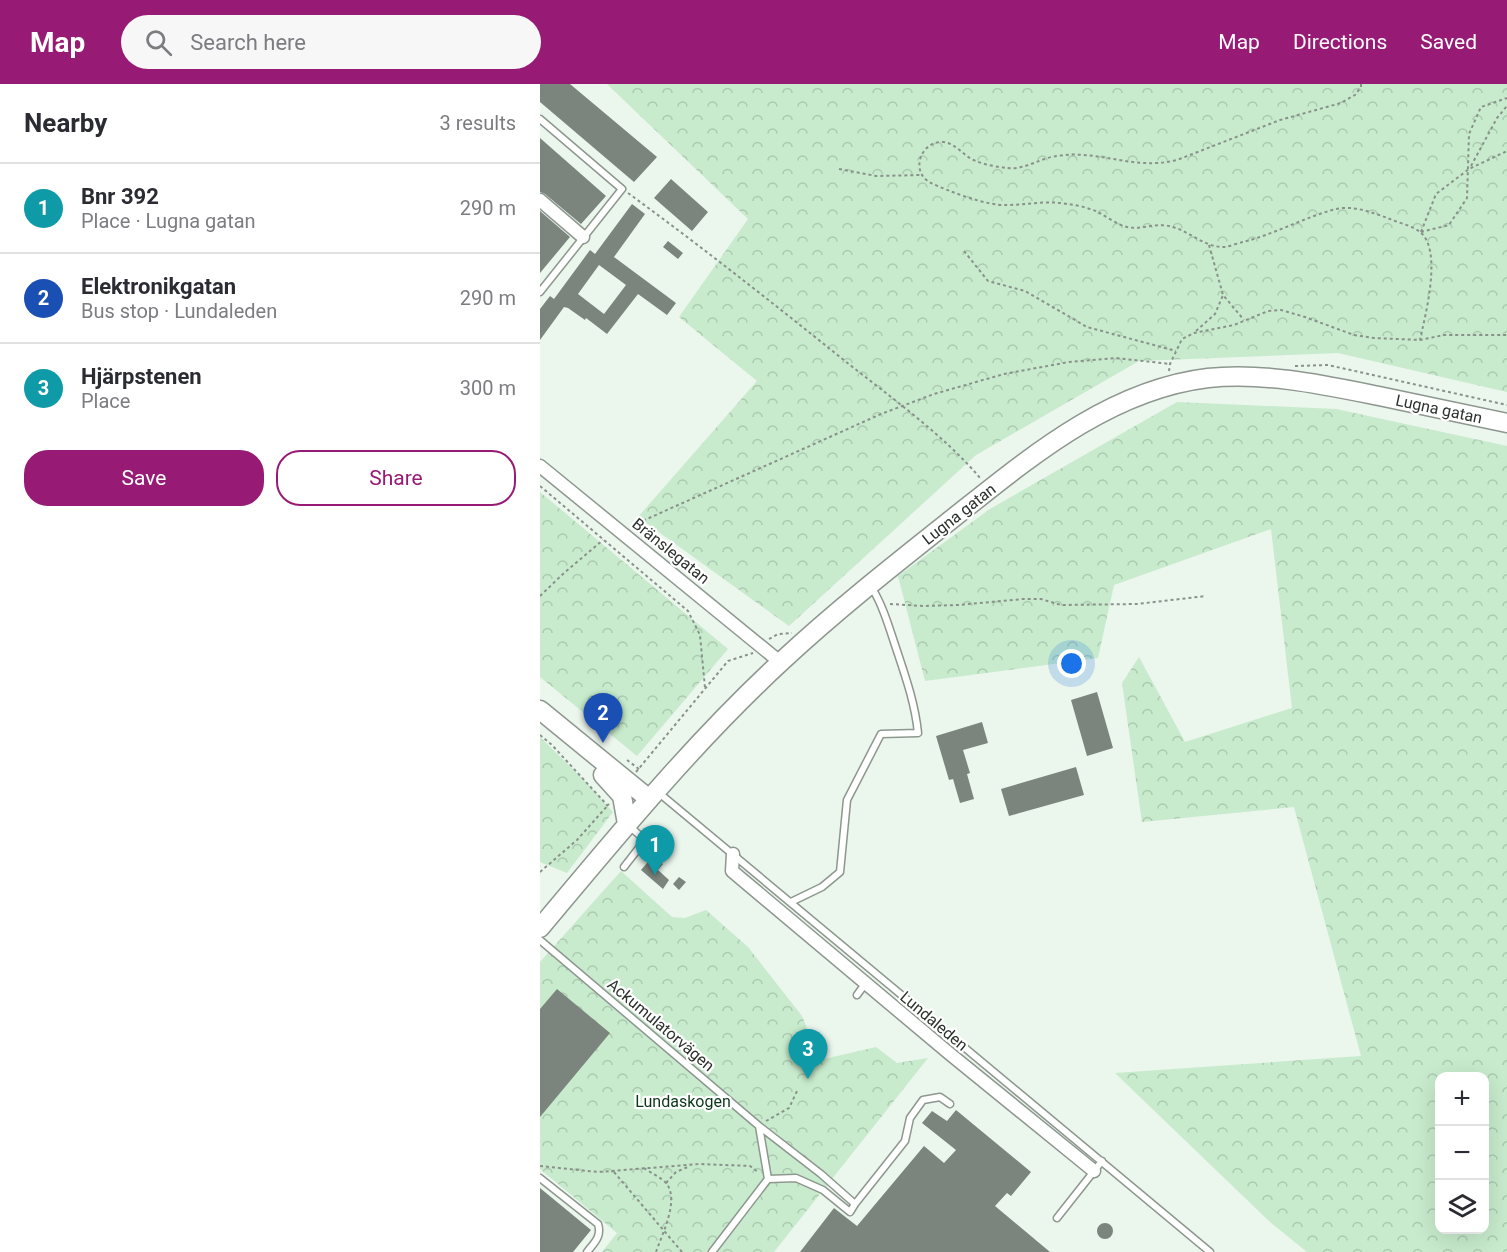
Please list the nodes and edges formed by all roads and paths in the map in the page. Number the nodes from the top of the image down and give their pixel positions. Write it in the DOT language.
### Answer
graph roads {
  1 [pos="1361,84"];
  2 [pos="1507,98"];
  3 [pos="1507,106"];
  4 [pos="540,119"];
  5 [pos="1507,151"];
  6 [pos="839,169"];
  7 [pos="1469,169"];
  8 [pos="922,175"];
  9 [pos="622,189"];
  10 [pos="540,200"];
  11 [pos="1421,232"];
  12 [pos="583,237"];
  13 [pos="1209,244"];
  14 [pos="964,251"];
  15 [pos="540,292"];
  16 [pos="1223,295"];
  17 [pos="1245,320"];
  18 [pos="1194,333"];
  19 [pos="1507,335"];
  20 [pos="1420,340"];
  21 [pos="1176,351"];
  22 [pos="1170,364"];
  23 [pos="1290,366"];
  24 [pos="1169,375"];
  25 [pos="1507,405"];
  26 [pos="902,406"];
  27 [pos="1507,423"];
  28 [pos="540,466"];
  29 [pos="540,486"];
  30 [pos="989,490"];
  31 [pos="624,533"];
  32 [pos="603,539"];
  33 [pos="870,584"];
  34 [pos="540,596"];
  35 [pos="1206,596"];
  36 [pos="881,603"];
  37 [pos="799,630"];
  38 [pos="761,646"];
  39 [pos="780,662"];
  40 [pos="705,688"];
  41 [pos="540,710"];
  42 [pos="567,733"];
  43 [pos="540,735"];
  44 [pos="627,760"];
  45 [pos="653,795"];
  46 [pos="627,824"];
  47 [pos="733,854"];
  48 [pos="624,867"];
  49 [pos="540,872"];
  50 [pos="791,902"];
  51 [pos="540,928"];
  52 [pos="540,940"];
  53 [pos="865,984"];
  54 [pos="858,995"];
  55 [pos="798,1089"];
  56 [pos="950,1104"];
  57 [pos="759,1126"];
  58 [pos="694,1165"];
  59 [pos="540,1166"];
  60 [pos="1098,1166"];
  61 [pos="643,1167"];
  62 [pos="614,1172"];
  63 [pos="540,1178"];
  64 [pos="768,1179"];
  65 [pos="666,1183"];
  66 [pos="855,1204"];
  67 [pos="1057,1218"];
  68 [pos="663,1231"];
  69 [pos="680,1251"];
  70 [pos="587,1252"];
  71 [pos="656,1252"];
  72 [pos="712,1252"];
  73 [pos="1210,1252"];
  1 -- 8 [label="path"];
  2 -- 7 [label="path"];
  3 -- 7 [label="path"];
  4 -- 9 [label="lane"];
  5 -- 7 [label="path"];
  6 -- 8 [label="path"];
  7 -- 11 [label="path"];
  7 -- 11 [label="path"];
  8 -- 13 [label="path"];
  9 -- 12 [label="lane"];
  9 -- 26 [label="path"];
  10 -- 12 [label="street"];
  11 -- 13 [label="path"];
  11 -- 20 [label="path"];
  12 -- 15 [label="lane"];
  13 -- 16 [label="path"];
  14 -- 21 [label="path"];
  16 -- 17 [label="path"];
  16 -- 18 [label="path"];
  17 -- 18 [label="path"];
  17 -- 20 [label="path"];
  18 -- 21 [label="path"];
  19 -- 20 [label="path"];
  21 -- 22 [label="path"];
  22 -- 24 [label="path"];
  22 -- 26 [label="path"];
  23 -- 25 [label="path"];
  26 -- 30 [label="path"];
  26 -- 31 [label="path"];
  27 -- 30 [label="main road, Lugna gatan"];
  28 -- 31 [label="street, Bränslegatan"];
  29 -- 32 [label="path"];
  30 -- 33 [label="main road, Lugna gatan"];
  31 -- 38 [label="street, Bränslegatan"];
  32 -- 34 [label="path"];
  32 -- 40 [label="path"];
  33 -- 36 [label="lane"];
  33 -- 39 [label="main road, Lugna gatan"];
  35 -- 36 [label="path"];
  36 -- 50 [label="lane"];
  37 -- 38 [label="path"];
  38 -- 39 [label="street, Bränslegatan"];
  38 -- 40 [label="path"];
  39 -- 45 [label="main road, Lugna gatan"];
  40 -- 44 [label="path"];
  41 -- 42 [label="main road, Lundaleden"];
  42 -- 45 [label="main road, Lundaleden"];
  42 -- 46 [label="main road, Lundaleden"];
  43 -- 49 [label="path"];
  45 -- 46 [label="main road, Lugna gatan"];
  45 -- 47 [label="lane, Lundaleden"];
  46 -- 48 [label="lane"];
  46 -- 51 [label="main road, Lugna gatan"];
  47 -- 50 [label="lane, Lundaleden"];
  47 -- 53 [label="street"];
  50 -- 60 [label="lane, Lundaleden"];
  52 -- 57 [label="lane, Ackumulatorvägen"];
  53 -- 54 [label="lane"];
  53 -- 60 [label="street"];
  55 -- 57 [label="path"];
  56 -- 66 [label="lane"];
  57 -- 64 [label="lane"];
  57 -- 66 [label="lane, Ackumulatorvägen"];
  58 -- 61 [label="path"];
  58 -- 64 [label="path"];
  58 -- 65 [label="path"];
  59 -- 62 [label="path"];
  60 -- 67 [label="lane"];
  60 -- 73 [label="lane, Lundaleden"];
  61 -- 62 [label="path"];
  61 -- 65 [label="path"];
  62 -- 68 [label="path"];
  63 -- 70 [label="lane"];
  64 -- 66 [label="lane"];
  64 -- 72 [label="lane"];
  65 -- 68 [label="path"];
  68 -- 69 [label="path"];
  68 -- 71 [label="path"];
}
